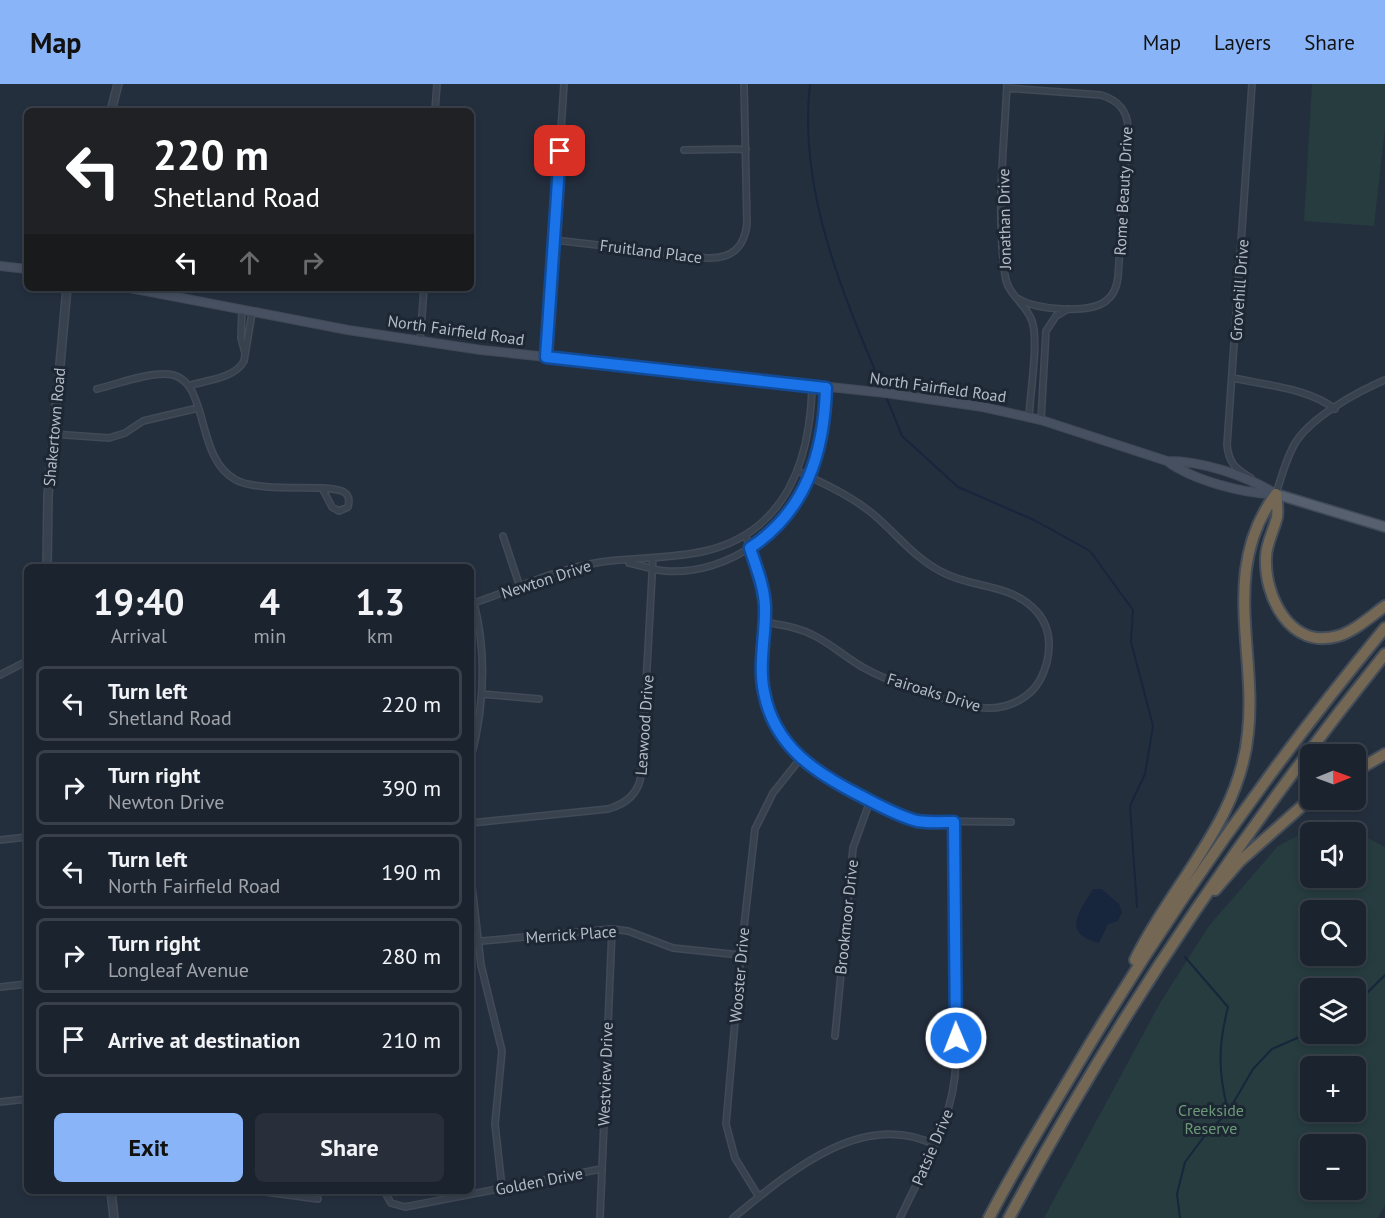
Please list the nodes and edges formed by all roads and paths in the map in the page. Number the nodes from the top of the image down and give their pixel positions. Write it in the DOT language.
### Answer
graph roads {
  1 [pos="118,84"];
  2 [pos="437,84"];
  3 [pos="564,84"];
  4 [pos="744,84"];
  5 [pos="1252,84"];
  6 [pos="1007,86"];
  7 [pos="112,108"];
  8 [pos="435,108"];
  9 [pos="746,149"];
  10 [pos="684,150"];
  11 [pos="555,240"];
  12 [pos="0,266"];
  13 [pos="24,269"];
  14 [pos="67,291"];
  15 [pos="145,291"];
  16 [pos="424,291"];
  17 [pos="1019,299"];
  18 [pos="1072,308"];
  19 [pos="242,310"];
  20 [pos="252,313"];
  21 [pos="420,342"];
  22 [pos="246,354"];
  23 [pos="546,357"];
  24 [pos="1233,378"];
  25 [pos="1385,380"];
  26 [pos="191,386"];
  27 [pos="812,387"];
  28 [pos="826,388"];
  29 [pos="97,389"];
  30 [pos="198,408"];
  31 [pos="1335,409"];
  32 [pos="1029,417"];
  33 [pos="1041,420"];
  34 [pos="53,434"];
  35 [pos="1167,460"];
  36 [pos="798,471"];
  37 [pos="811,477"];
  38 [pos="1258,482"];
  39 [pos="322,488"];
  40 [pos="1276,494"];
  41 [pos="1385,527"];
  42 [pos="503,536"];
  43 [pos="746,536"];
  44 [pos="750,548"];
  45 [pos="653,558"];
  46 [pos="621,561"];
  47 [pos="47,564"];
  48 [pos="653,568"];
  49 [pos="520,587"];
  50 [pos="474,603"];
  51 [pos="1385,606"];
  52 [pos="474,613"];
  53 [pos="765,622"];
  54 [pos="1385,628"];
  55 [pos="1385,654"];
  56 [pos="24,663"];
  57 [pos="0,675"];
  58 [pos="482,694"];
  59 [pos="539,699"];
  60 [pos="474,741"];
  61 [pos="1385,754"];
  62 [pos="800,759"];
  63 [pos="1366,765"];
  64 [pos="870,801"];
  65 [pos="1300,808"];
  66 [pos="954,822"];
  67 [pos="1011,822"];
  68 [pos="474,823"];
  69 [pos="24,837"];
  70 [pos="0,840"];
  71 [pos="612,929"];
  72 [pos="1178,934"];
  73 [pos="474,942"];
  74 [pos="740,955"];
  75 [pos="24,984"];
  76 [pos="0,987"];
  77 [pos="1114,1003"];
  78 [pos="835,1036"];
  79 [pos="24,1099"];
  80 [pos="0,1102"];
  81 [pos="935,1145"];
  82 [pos="602,1168"];
  83 [pos="502,1188"];
  84 [pos="474,1193"];
  85 [pos="111,1194"];
  86 [pos="280,1194"];
  87 [pos="386,1194"];
  88 [pos="471,1194"];
  89 [pos="759,1197"];
  90 [pos="318,1199"];
  91 [pos="114,1218"];
  92 [pos="600,1218"];
  93 [pos="733,1218"];
  94 [pos="900,1218"];
  95 [pos="989,1218"];
  96 [pos="1009,1218"];
  1 -- 7 [label="street"];
  2 -- 8 [label="street"];
  3 -- 11 [label="street"];
  4 -- 9 [label="street"];
  5 -- 24 [label="street, Grovehill Drive"];
  6 -- 17 [label="street, Jonathan Drive"];
  6 -- 18 [label="street, Rome Beauty Drive"];
  9 -- 10 [label="street"];
  9 -- 11 [label="street, Fruitland Place"];
  11 -- 23 [label="street"];
  12 -- 13 [label="main road"];
  14 -- 34 [label="street, Shakertown Road"];
  15 -- 19 [label="main road, North Fairfield Road"];
  16 -- 21 [label="street"];
  17 -- 18 [label="street, Rome Beauty Drive"];
  17 -- 32 [label="street, Jonathan Drive"];
  18 -- 33 [label="street"];
  19 -- 20 [label="main road, North Fairfield Road"];
  19 -- 22 [label="street"];
  20 -- 21 [label="main road, North Fairfield Road"];
  20 -- 22 [label="street"];
  21 -- 23 [label="main road, North Fairfield Road"];
  22 -- 26 [label="street"];
  23 -- 27 [label="main road, North Fairfield Road"];
  24 -- 31 [label="street"];
  24 -- 38 [label="street, Grovehill Drive"];
  25 -- 31 [label="street"];
  26 -- 29 [label="street"];
  26 -- 30 [label="street"];
  27 -- 28 [label="main road, North Fairfield Road"];
  27 -- 36 [label="street, Newton Drive"];
  28 -- 32 [label="main road, North Fairfield Road"];
  28 -- 37 [label="street, Newton Drive"];
  30 -- 34 [label="street"];
  30 -- 39 [label="street"];
  31 -- 40 [label="street"];
  32 -- 33 [label="main road, North Fairfield Road"];
  33 -- 35 [label="main road, North Fairfield Road"];
  34 -- 47 [label="street, Shakertown Road"];
  35 -- 38 [label="main road, North Fairfield Road"];
  35 -- 40 [label="main road, North Fairfield Road"];
  36 -- 37 [label="street, Fairoaks Drive"];
  36 -- 43 [label="street, Newton Drive"];
  37 -- 44 [label="street, Newton Drive"];
  37 -- 53 [label="street, Fairoaks Drive"];
  38 -- 40 [label="main road, North Fairfield Road"];
  39 -- 39 [label="street"];
  40 -- 41 [label="main road, North Fairfield Road"];
  40 -- 51 [label="highway"];
  40 -- 77 [label="highway"];
  42 -- 49 [label="street"];
  43 -- 44 [label="street"];
  43 -- 45 [label="street, Newton Drive"];
  44 -- 48 [label="street, Newton Drive"];
  44 -- 53 [label="street"];
  45 -- 46 [label="street, Newton Drive"];
  45 -- 48 [label="street, Leawood Drive"];
  46 -- 48 [label="street, Newton Drive"];
  46 -- 49 [label="street, Newton Drive"];
  48 -- 68 [label="street, Leawood Drive"];
  49 -- 50 [label="street, Newton Drive"];
  52 -- 58 [label="street"];
  53 -- 62 [label="street"];
  54 -- 77 [label="highway"];
  55 -- 72 [label="highway"];
  56 -- 57 [label="street"];
  58 -- 59 [label="street"];
  58 -- 60 [label="street"];
  61 -- 63 [label="highway"];
  62 -- 64 [label="street"];
  62 -- 74 [label="street, Wooster Drive"];
  64 -- 66 [label="street"];
  64 -- 78 [label="street, Brookmoor Drive"];
  65 -- 72 [label="highway"];
  66 -- 67 [label="street"];
  66 -- 81 [label="street, Patsie Drive"];
  69 -- 70 [label="street"];
  71 -- 73 [label="street, Merrick Place"];
  71 -- 74 [label="street, Merrick Place"];
  71 -- 82 [label="street, Westview Drive"];
  72 -- 96 [label="highway"];
  73 -- 83 [label="street"];
  74 -- 89 [label="street, Wooster Drive"];
  75 -- 76 [label="street"];
  77 -- 95 [label="highway"];
  79 -- 80 [label="street"];
  81 -- 89 [label="street"];
  81 -- 94 [label="street, Patsie Drive"];
  82 -- 83 [label="street, Golden Drive"];
  82 -- 92 [label="street, Westview Drive"];
  83 -- 84 [label="street, Golden Drive"];
  85 -- 91 [label="street"];
  86 -- 90 [label="street"];
  87 -- 88 [label="street, Golden Drive"];
  89 -- 93 [label="street"];
}
